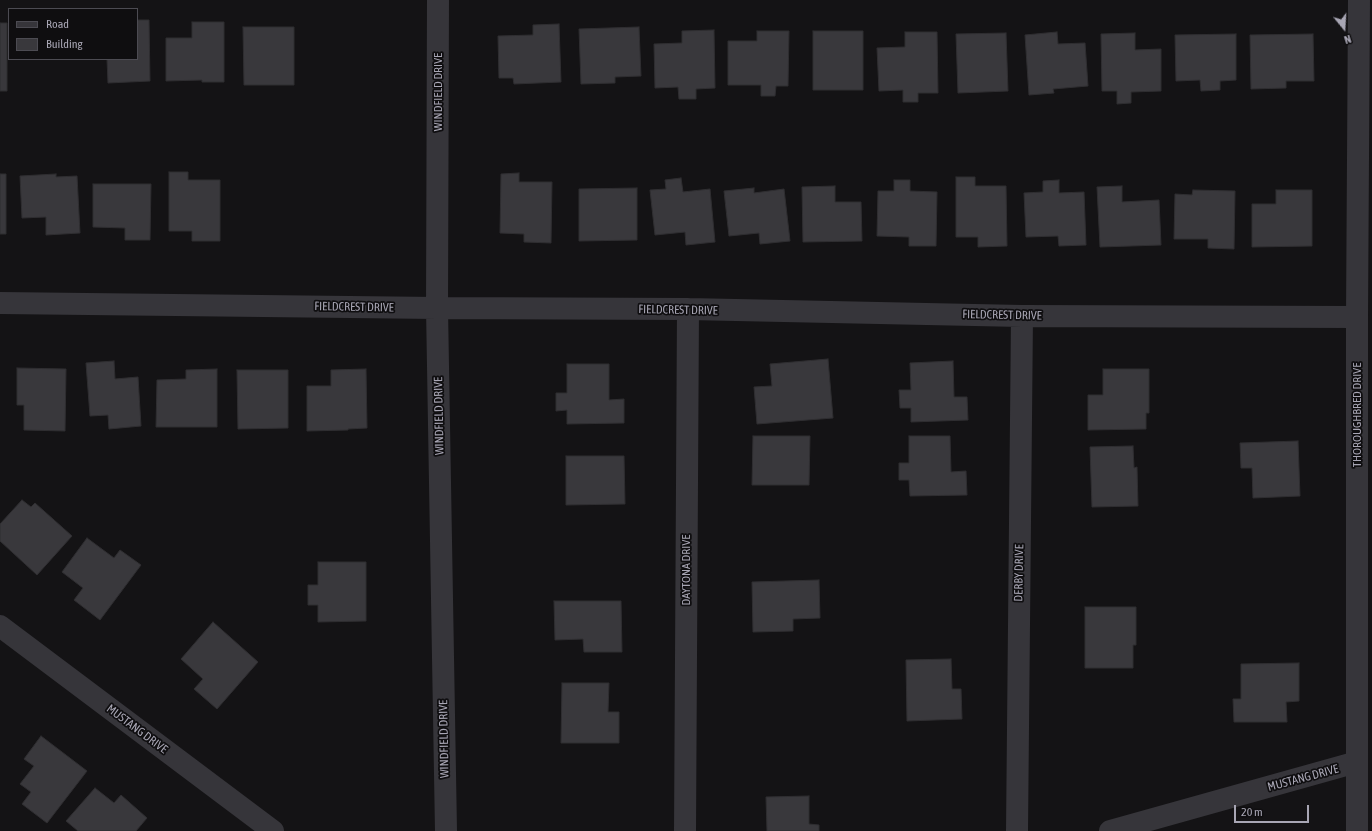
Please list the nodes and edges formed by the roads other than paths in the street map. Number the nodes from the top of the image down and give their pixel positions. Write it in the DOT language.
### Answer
graph roads {
  1 [pos="438,0"];
  2 [pos="1359,0"];
  3 [pos="0,303"];
  4 [pos="438,308"];
  5 [pos="688,309"];
  6 [pos="1022,316"];
  7 [pos="1357,318"];
  8 [pos="0,626"];
  9 [pos="1357,762"];
  10 [pos="273,831"];
  11 [pos="446,831"];
  12 [pos="685,831"];
  13 [pos="1017,831"];
  14 [pos="1110,831"];
  15 [pos="1356,831"];
  1 -- 4 [label="street, WINDFIELD DRIVE"];
  2 -- 7 [label="street, THOROUGHBRED DRIVE"];
  3 -- 4 [label="street, FIELDCREST DRIVE"];
  4 -- 5 [label="street, FIELDCREST DRIVE"];
  4 -- 11 [label="street, WINDFIELD DRIVE"];
  5 -- 6 [label="street, FIELDCREST DRIVE"];
  5 -- 12 [label="street, DAYTONA DRIVE"];
  6 -- 7 [label="street, FIELDCREST DRIVE"];
  6 -- 13 [label="street, DERBY DRIVE"];
  7 -- 9 [label="street, THOROUGHBRED DRIVE"];
  8 -- 10 [label="street, MUSTANG DRIVE"];
  9 -- 14 [label="street, MUSTANG DRIVE"];
  9 -- 15 [label="street, THOROUGHBRED DRIVE"];
}
